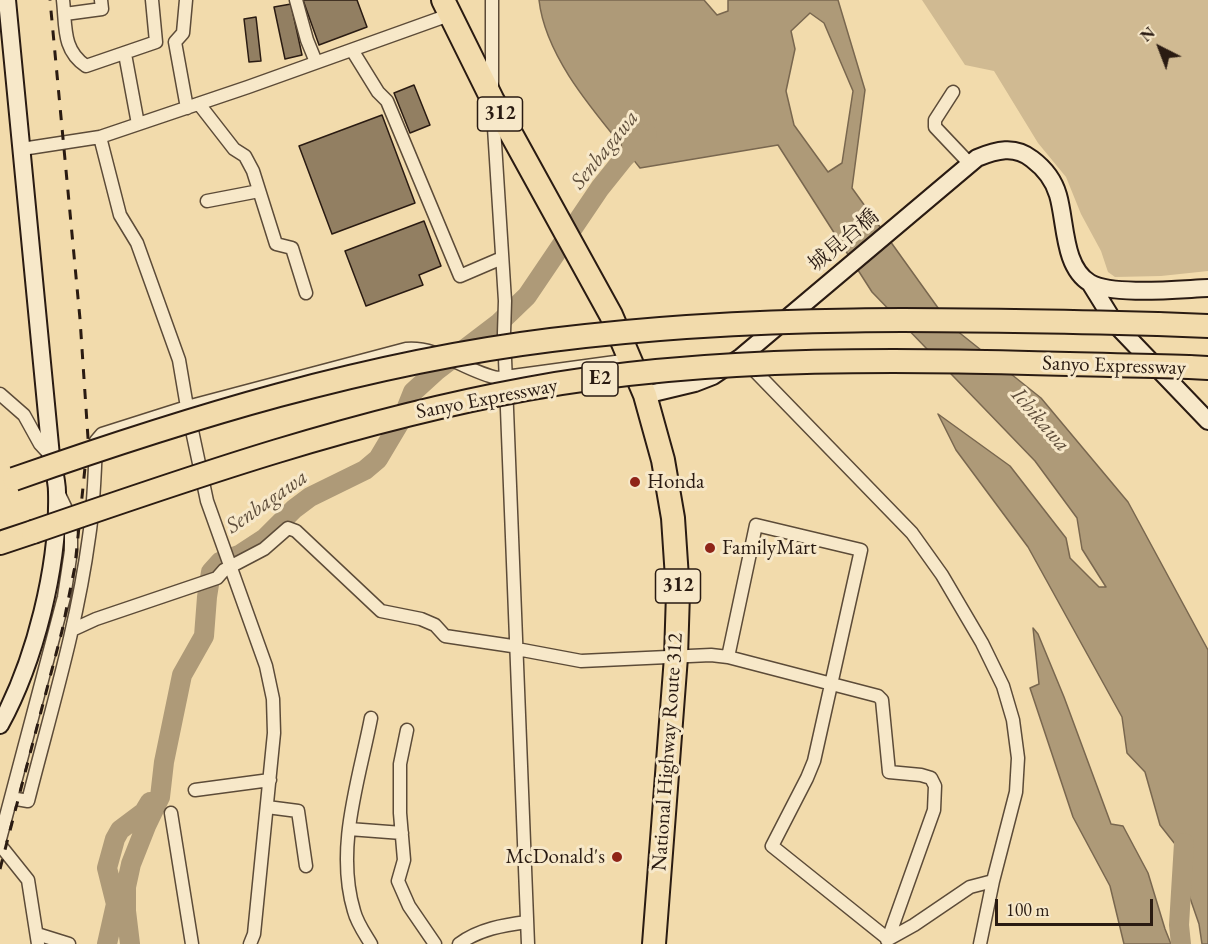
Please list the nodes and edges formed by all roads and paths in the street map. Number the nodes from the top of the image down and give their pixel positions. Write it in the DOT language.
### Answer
graph roads {
  1 [pos="7,0"];
  2 [pos="63,0"];
  3 [pos="101,0"];
  4 [pos="152,0"];
  5 [pos="186,0"];
  6 [pos="296,0"];
  7 [pos="492,0"];
  8 [pos="446,7"];
  9 [pos="65,14"];
  10 [pos="352,50"];
  11 [pos="125,54"];
  12 [pos="316,62"];
  13 [pos="953,92"];
  14 [pos="492,99"];
  15 [pos="193,106"];
  16 [pos="138,124"];
  17 [pos="100,137"];
  18 [pos="22,148"];
  19 [pos="970,164"];
  20 [pos="259,191"];
  21 [pos="207,201"];
  22 [pos="502,258"];
  23 [pos="1090,283"];
  24 [pos="1208,288"];
  25 [pos="306,293"];
  26 [pos="1208,326"];
  27 [pos="744,355"];
  28 [pos="630,360"];
  29 [pos="1198,368"];
  30 [pos="507,378"];
  31 [pos="0,394"];
  32 [pos="645,394"];
  33 [pos="187,407"];
  34 [pos="1206,417"];
  35 [pos="51,456"];
  36 [pos="14,479"];
  37 [pos="57,491"];
  38 [pos="0,543"];
  39 [pos="232,568"];
  40 [pos="72,630"];
  41 [pos="517,649"];
  42 [pos="676,657"];
  43 [pos="728,657"];
  44 [pos="831,684"];
  45 [pos="371,718"];
  46 [pos="0,725"];
  47 [pos="407,730"];
  48 [pos="270,780"];
  49 [pos="195,790"];
  50 [pos="11,798"];
  51 [pos="267,807"];
  52 [pos="171,813"];
  53 [pos="349,830"];
  54 [pos="402,833"];
  55 [pos="0,839"];
  56 [pos="0,845"];
  57 [pos="306,867"];
  58 [pos="993,881"];
  59 [pos="527,922"];
  60 [pos="37,939"];
  61 [pos="885,941"];
  62 [pos="69,944"];
  63 [pos="192,944"];
  64 [pos="250,944"];
  65 [pos="371,944"];
  66 [pos="435,944"];
  67 [pos="459,944"];
  68 [pos="528,944"];
  69 [pos="654,944"];
  70 [pos="980,944"];
  1 -- 18 [label="street"];
  2 -- 9 [label="street"];
  3 -- 9 [label="street"];
  4 -- 11 [label="street"];
  5 -- 15 [label="street"];
  6 -- 12 [label="street"];
  7 -- 14 [label="street"];
  8 -- 10 [label="street"];
  8 -- 14 [label="highway, National Highway Route 312 / 312"];
  9 -- 11 [label="street"];
  10 -- 12 [label="street"];
  10 -- 22 [label="street"];
  11 -- 16 [label="street"];
  12 -- 15 [label="street"];
  13 -- 19 [label="street"];
  14 -- 22 [label="street"];
  14 -- 28 [label="highway, National Highway Route 312 / 312"];
  15 -- 16 [label="street"];
  15 -- 20 [label="street"];
  16 -- 17 [label="street"];
  17 -- 18 [label="street"];
  17 -- 33 [label="street"];
  18 -- 35 [label="street"];
  19 -- 23 [label="street, 城見台橋"];
  19 -- 27 [label="street, 城見台橋"];
  20 -- 21 [label="street"];
  20 -- 25 [label="street"];
  22 -- 30 [label="street"];
  23 -- 24 [label="street"];
  23 -- 34 [label="street, 城見台橋"];
  26 -- 36 [label="highway, Sanyo Expressway / E2, bridge"];
  27 -- 32 [label="street, 城見台橋"];
  27 -- 58 [label="street"];
  28 -- 30 [label="street"];
  28 -- 32 [label="highway, National Highway Route 312 / 312"];
  29 -- 38 [label="highway, Sanyo Expressway / E2, bridge"];
  30 -- 33 [label="street, bridge"];
  30 -- 41 [label="street"];
  31 -- 35 [label="street"];
  32 -- 42 [label="highway, National Highway Route 312 / 312"];
  33 -- 39 [label="street"];
  33 -- 40 [label="street"];
  35 -- 37 [label="street"];
  37 -- 46 [label="street"];
  37 -- 50 [label="street"];
  39 -- 40 [label="street"];
  39 -- 41 [label="street"];
  39 -- 48 [label="street"];
  40 -- 50 [label="street"];
  41 -- 42 [label="street"];
  41 -- 59 [label="street"];
  42 -- 43 [label="street"];
  42 -- 69 [label="highway, National Highway Route 312 / 312"];
  43 -- 44 [label="street"];
  43 -- 44 [label="street"];
  44 -- 61 [label="street"];
  44 -- 61 [label="street"];
  45 -- 53 [label="street"];
  47 -- 54 [label="street"];
  48 -- 49 [label="street"];
  48 -- 51 [label="street"];
  50 -- 55 [label="street"];
  51 -- 57 [label="street"];
  51 -- 64 [label="street"];
  52 -- 63 [label="street"];
  53 -- 54 [label="street"];
  53 -- 65 [label="street"];
  54 -- 66 [label="street"];
  56 -- 60 [label="street"];
  58 -- 61 [label="street"];
  58 -- 70 [label="street"];
  59 -- 67 [label="street"];
  59 -- 68 [label="street"];
  60 -- 62 [label="street"];
}
